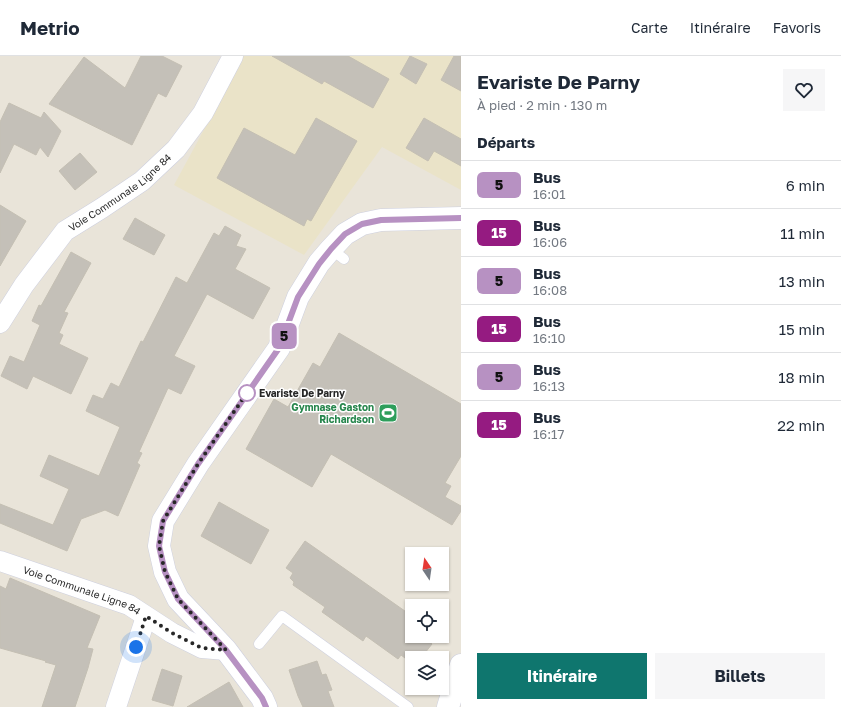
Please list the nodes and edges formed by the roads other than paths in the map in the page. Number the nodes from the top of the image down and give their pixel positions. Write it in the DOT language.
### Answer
graph roads {
  1 [pos="233,56"];
  2 [pos="461,218"];
  3 [pos="0,323"];
  4 [pos="0,561"];
  5 [pos="146,616"];
  6 [pos="260,644"];
  7 [pos="226,650"];
  8 [pos="460,669"];
  9 [pos="116,707"];
  10 [pos="266,707"];
  11 [pos="408,707"];
  12 [pos="448,707"];
  1 -- 3 [label="street, Voie Communale Ligne 84"];
  2 -- 7 [label="main road"];
  4 -- 5 [label="street, Voie Communale Ligne 84"];
  5 -- 7 [label="street, Voie Communale Ligne 84"];
  5 -- 9 [label="street"];
  6 -- 11 [label="lane"];
  7 -- 10 [label="main road"];
  8 -- 12 [label="main road"];
}
